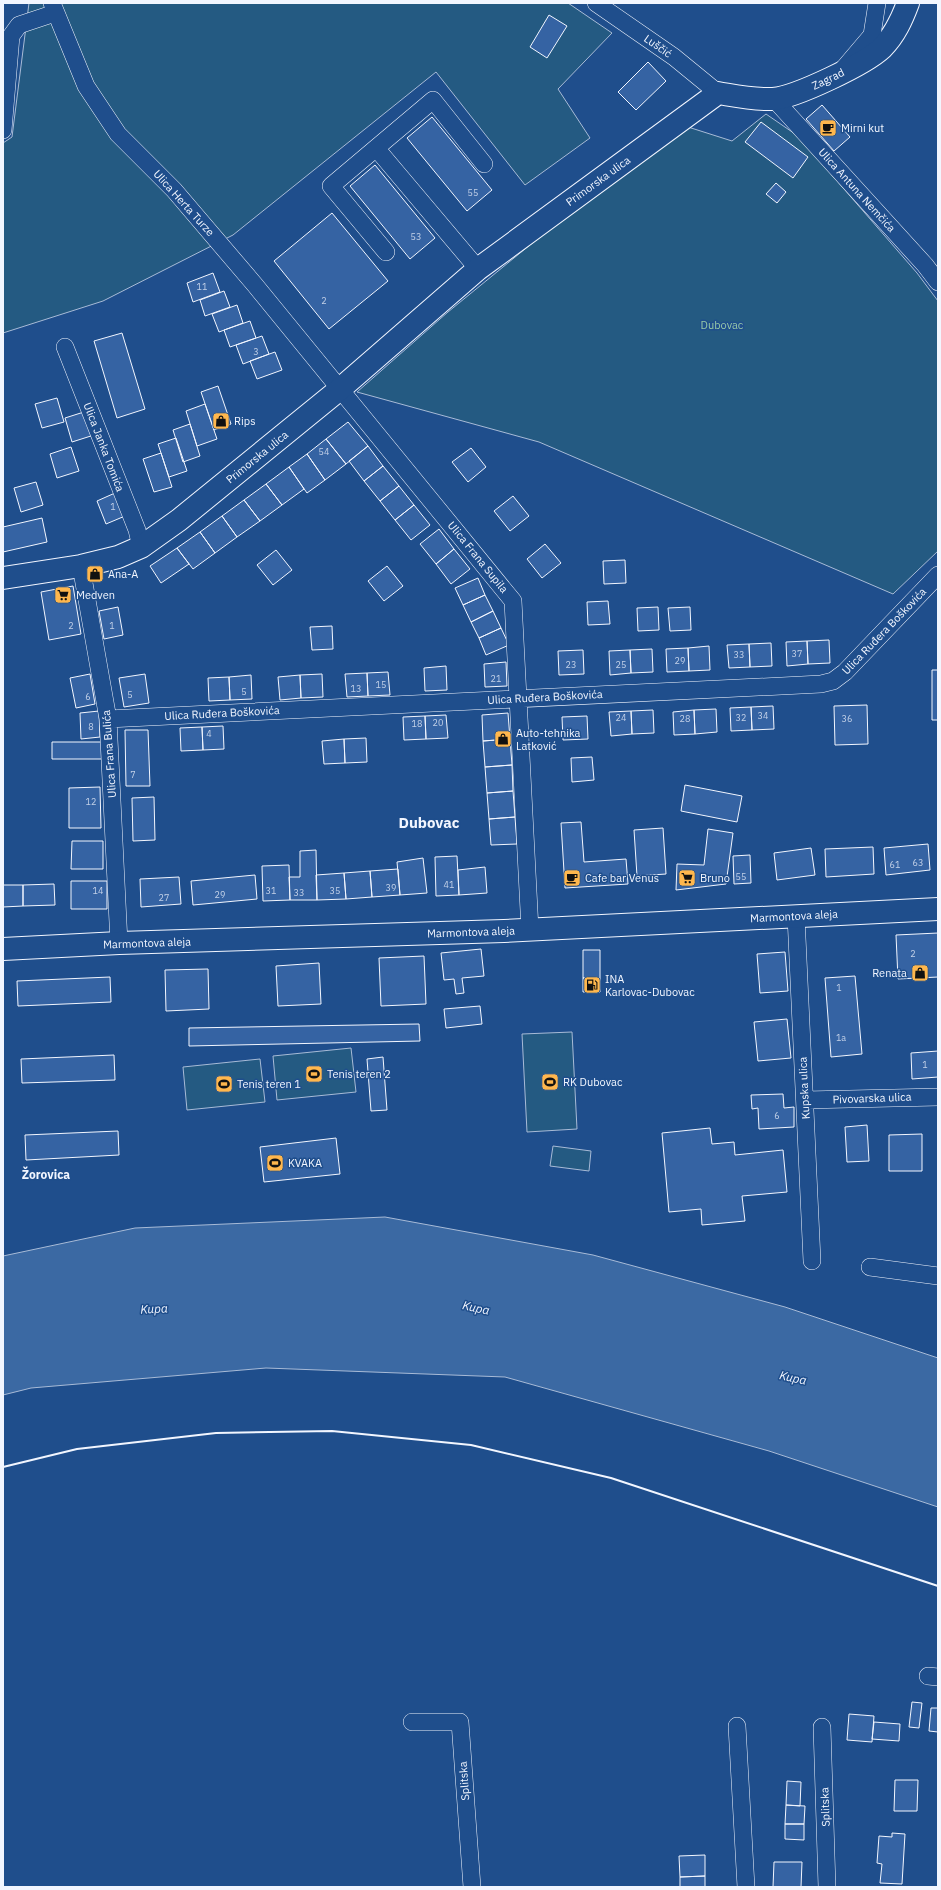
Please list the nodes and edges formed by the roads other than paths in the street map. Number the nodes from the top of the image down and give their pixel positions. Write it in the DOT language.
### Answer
graph roads {
  1 [pos="596,3"];
  2 [pos="876,3"];
  3 [pos="908,3"];
  4 [pos="54,8"];
  5 [pos="841,72"];
  6 [pos="718,93"];
  7 [pos="774,99"];
  8 [pos="3,130"];
  9 [pos="376,148"];
  10 [pos="484,164"];
  11 [pos="386,252"];
  12 [pos="478,269"];
  13 [pos="938,282"];
  14 [pos="65,347"];
  15 [pos="340,389"];
  16 [pos="141,547"];
  17 [pos="81,566"];
  18 [pos="938,575"];
  19 [pos="3,578"];
  20 [pos="519,698"];
  21 [pos="108,719"];
  22 [pos="938,909"];
  23 [pos="796,916"];
  24 [pos="530,930"];
  25 [pos="119,944"];
  26 [pos="3,950"];
  27 [pos="938,1097"];
  28 [pos="805,1100"];
  29 [pos="812,1261"];
  30 [pos="870,1267"];
  31 [pos="938,1276"];
  32 [pos="412,1722"];
  33 [pos="737,1726"];
  34 [pos="822,1727"];
  35 [pos="472,1887"];
  36 [pos="746,1887"];
  37 [pos="827,1887"];
  1 -- 6 [label="street, Luščić"];
  2 -- 5 [label="street"];
  3 -- 5 [label="main road, Zagrad"];
  4 -- 8 [label="street"];
  4 -- 15 [label="street, Ulica Herta Turze"];
  5 -- 7 [label="main road, Zagrad"];
  6 -- 7 [label="main road, Zagrad"];
  6 -- 12 [label="main road, Primorska ulica"];
  7 -- 13 [label="street, Ulica Antuna Nemčića"];
  9 -- 10 [label="street"];
  9 -- 11 [label="street"];
  9 -- 12 [label="street"];
  12 -- 15 [label="main road, Primorska ulica"];
  14 -- 16 [label="street, Ulica Janka Tomića"];
  15 -- 16 [label="main road, Primorska ulica"];
  15 -- 20 [label="street, Ulica Frana Supila"];
  16 -- 17 [label="main road, Primorska ulica"];
  17 -- 19 [label="main road, Primorska ulica"];
  17 -- 21 [label="street, Ulica Frana Bulića"];
  18 -- 20 [label="street, Ulica Ruđera Boškovića"];
  20 -- 21 [label="street, Ulica Ruđera Boškovića"];
  20 -- 24 [label="street, Ulica Frana Supila"];
  21 -- 25 [label="street, Ulica Frana Bulića"];
  22 -- 23 [label="main road, Marmontova aleja"];
  23 -- 24 [label="main road, Marmontova aleja"];
  23 -- 28 [label="street, Kupska ulica"];
  24 -- 25 [label="main road, Marmontova aleja"];
  25 -- 26 [label="main road, Marmontova aleja"];
  27 -- 28 [label="street, Pivovarska ulica"];
  28 -- 29 [label="street, Kupska ulica"];
  30 -- 31 [label="street"];
  32 -- 35 [label="street, Splitska"];
  33 -- 36 [label="street"];
  34 -- 37 [label="street, Splitska"];
}
